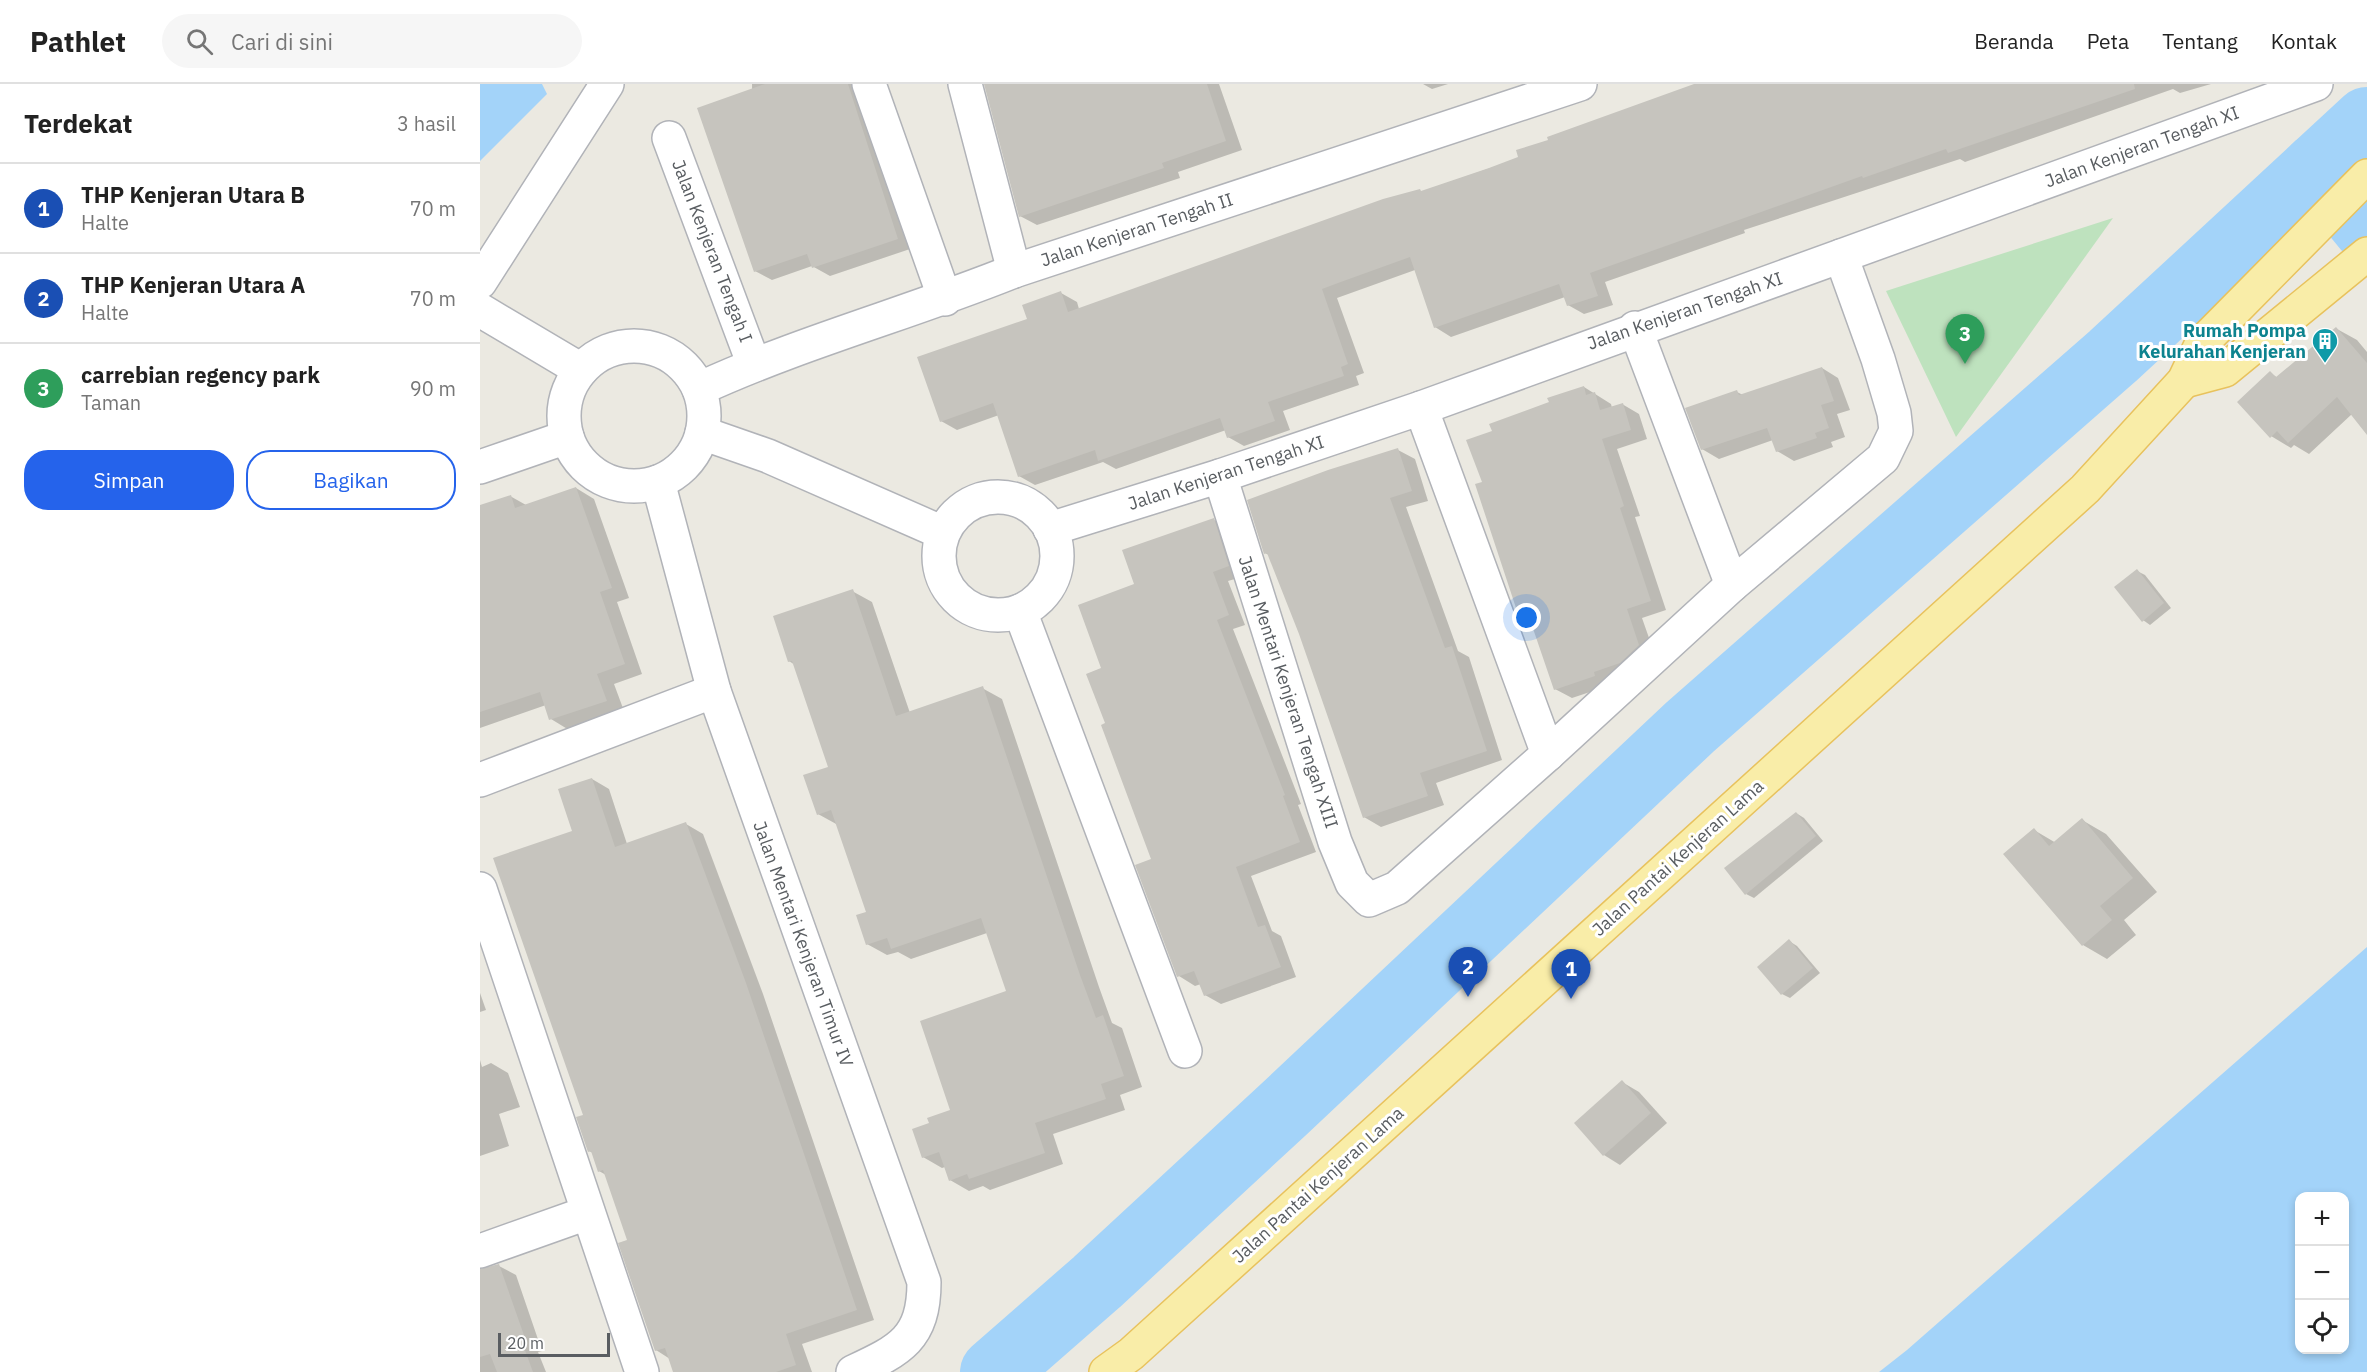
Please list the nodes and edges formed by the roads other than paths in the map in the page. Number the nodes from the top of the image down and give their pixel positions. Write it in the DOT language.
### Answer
graph roads {
  1 [pos="869,84"];
  2 [pos="965,84"];
  3 [pos="1580,84"];
  4 [pos="2316,84"];
  5 [pos="603,87"];
  6 [pos="669,138"];
  7 [pos="2367,176"];
  8 [pos="2367,254"];
  9 [pos="1841,256"];
  10 [pos="1014,271"];
  11 [pos="480,282"];
  12 [pos="945,299"];
  13 [pos="480,310"];
  14 [pos="1635,328"];
  15 [pos="754,365"];
  16 [pos="580,369"];
  17 [pos="2184,381"];
  18 [pos="699,389"];
  19 [pos="1421,408"];
  20 [pos="702,433"];
  21 [pos="567,437"];
  22 [pos="480,467"];
  23 [pos="1220,476"];
  24 [pos="658,482"];
  25 [pos="1050,529"];
  26 [pos="943,533"];
  27 [pos="1732,585"];
  28 [pos="1020,611"];
  29 [pos="714,691"];
  30 [pos="1548,754"];
  31 [pos="480,780"];
  32 [pos="480,889"];
  33 [pos="1185,1051"];
  34 [pos="586,1214"];
  35 [pos="480,1251"];
  36 [pos="642,1372"];
  37 [pos="853,1372"];
  38 [pos="1106,1372"];
  1 -- 12 [label="street"];
  2 -- 10 [label="street"];
  3 -- 10 [label="street, Jalan Kenjeran Tengah II"];
  4 -- 9 [label="street, Jalan Kenjeran Tengah XI"];
  5 -- 11 [label="street"];
  6 -- 15 [label="street, Jalan Kenjeran Tengah I"];
  7 -- 17 [label="main road, Jalan Pantai Kenjeran Lama"];
  8 -- 17 [label="main road"];
  9 -- 14 [label="street, Jalan Kenjeran Tengah XI"];
  9 -- 27 [label="street"];
  10 -- 12 [label="street, Jalan Kenjeran Tengah II"];
  12 -- 15 [label="street, Jalan Kenjeran Tengah II"];
  13 -- 16 [label="street"];
  14 -- 19 [label="street, Jalan Kenjeran Tengah XI"];
  14 -- 27 [label="street"];
  15 -- 18 [label="street, Jalan Kenjeran Tengah II"];
  16 -- 18 [label="street"];
  16 -- 21 [label="street"];
  17 -- 38 [label="main road, Jalan Pantai Kenjeran Lama"];
  18 -- 20 [label="street"];
  19 -- 23 [label="street, Jalan Kenjeran Tengah XI"];
  19 -- 30 [label="street"];
  20 -- 24 [label="street"];
  20 -- 26 [label="street"];
  21 -- 22 [label="street"];
  21 -- 24 [label="street"];
  23 -- 25 [label="street, Jalan Kenjeran Tengah XI"];
  23 -- 30 [label="street, Jalan Mentari Kenjeran Tengah XIII"];
  24 -- 29 [label="street, Jalan Mentari Kenjeran Timur IV"];
  25 -- 26 [label="street"];
  25 -- 28 [label="street"];
  26 -- 28 [label="street"];
  27 -- 30 [label="street"];
  28 -- 33 [label="street"];
  29 -- 31 [label="street"];
  29 -- 37 [label="street, Jalan Mentari Kenjeran Timur IV"];
  32 -- 34 [label="street"];
  34 -- 35 [label="street"];
  34 -- 36 [label="street"];
}
